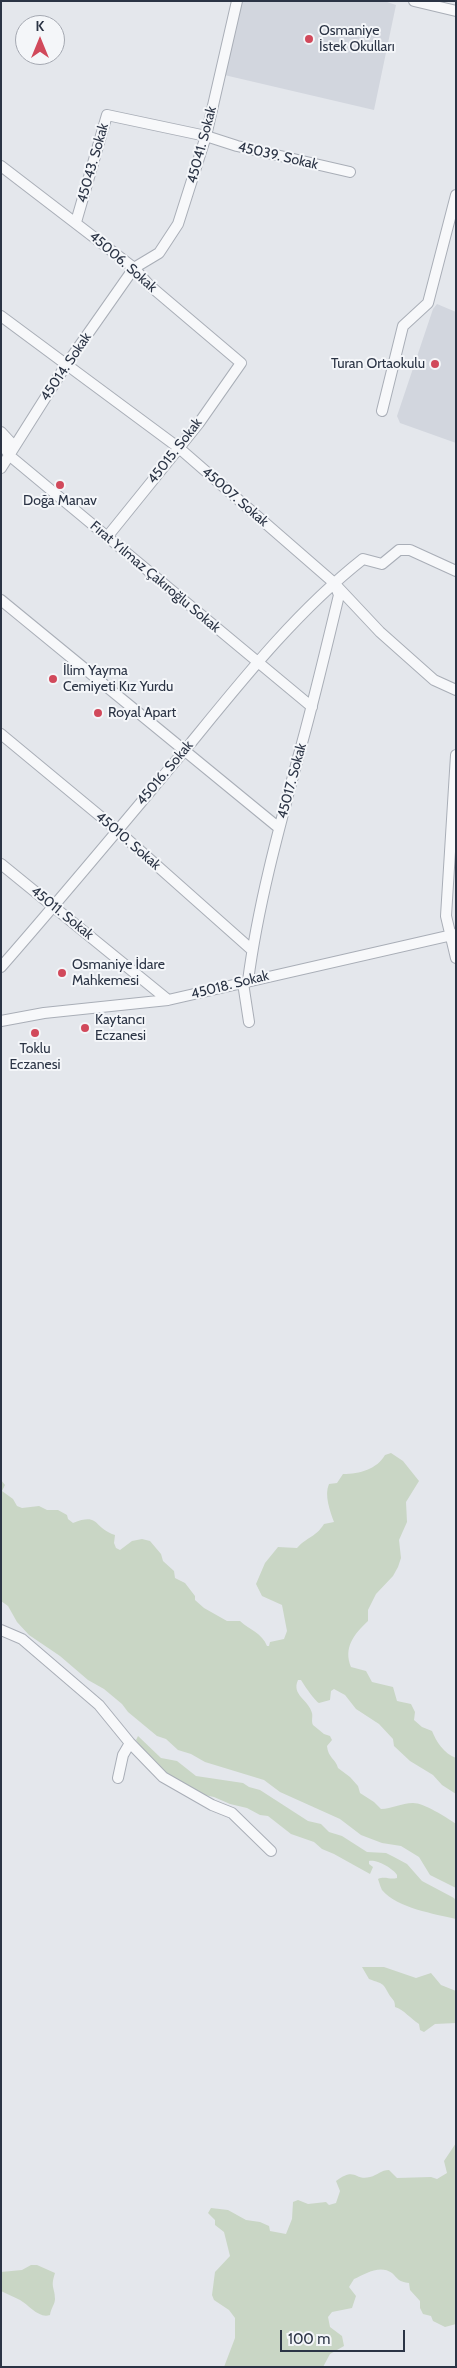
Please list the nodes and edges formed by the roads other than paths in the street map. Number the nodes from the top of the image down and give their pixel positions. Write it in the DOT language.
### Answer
graph roads {
  1 [pos="237,1"];
  2 [pos="414,1"];
  3 [pos="456,11"];
  4 [pos="206,136"];
  5 [pos="1,166"];
  6 [pos="350,172"];
  7 [pos="456,195"];
  8 [pos="76,222"];
  9 [pos="134,268"];
  10 [pos="1,316"];
  11 [pos="241,363"];
  12 [pos="66,365"];
  13 [pos="382,411"];
  14 [pos="1,432"];
  15 [pos="1,443"];
  16 [pos="14,446"];
  17 [pos="179,448"];
  18 [pos="10,456"];
  19 [pos="1,468"];
  20 [pos="106,537"];
  21 [pos="456,571"];
  22 [pos="334,582"];
  23 [pos="1,600"];
  24 [pos="257,662"];
  25 [pos="456,690"];
  26 [pos="312,707"];
  27 [pos="1,734"];
  28 [pos="184,750"];
  29 [pos="456,755"];
  30 [pos="280,828"];
  31 [pos="118,831"];
  32 [pos="1,864"];
  33 [pos="54,906"];
  34 [pos="452,934"];
  35 [pos="252,950"];
  36 [pos="456,958"];
  37 [pos="1,967"];
  38 [pos="245,982"];
  39 [pos="168,1000"];
  40 [pos="1,1021"];
  41 [pos="249,1022"];
  42 [pos="1,1630"];
  43 [pos="130,1742"];
  44 [pos="118,1778"];
  45 [pos="271,1851"];
  1 -- 4 [label="street, 45041. Sokak"];
  2 -- 3 [label="street"];
  4 -- 6 [label="street, 45039. Sokak"];
  4 -- 8 [label="street, 45043. Sokak"];
  4 -- 9 [label="street, 45041. Sokak"];
  5 -- 8 [label="street, 45006. Sokak"];
  7 -- 13 [label="street"];
  8 -- 9 [label="street, 45006. Sokak"];
  9 -- 11 [label="street, 45006. Sokak"];
  9 -- 12 [label="street, 45014. Sokak"];
  10 -- 12 [label="street, 45007. Sokak"];
  11 -- 17 [label="street, 45015. Sokak"];
  12 -- 16 [label="street, 45014. Sokak"];
  12 -- 17 [label="street, 45007. Sokak"];
  14 -- 16 [label="street"];
  15 -- 18 [label="street, Fırat Yılmaz Çakıroğlu Sokak"];
  16 -- 18 [label="street, 45014. Sokak"];
  17 -- 20 [label="street, 45015. Sokak"];
  17 -- 22 [label="street, 45007. Sokak"];
  18 -- 19 [label="street, 45014. Sokak"];
  18 -- 20 [label="street, Fırat Yılmaz Çakıroğlu Sokak"];
  20 -- 24 [label="street, Fırat Yılmaz Çakıroğlu Sokak"];
  21 -- 22 [label="street, 45016. Sokak"];
  22 -- 24 [label="street, 45016. Sokak"];
  22 -- 25 [label="street, 45007. Sokak"];
  22 -- 26 [label="street, 45017. Sokak"];
  23 -- 28 [label="street"];
  24 -- 26 [label="street, Fırat Yılmaz Çakıroğlu Sokak"];
  24 -- 28 [label="street, 45016. Sokak"];
  26 -- 30 [label="street, 45017. Sokak"];
  27 -- 31 [label="street, 45010. Sokak"];
  28 -- 30 [label="street"];
  28 -- 31 [label="street, 45016. Sokak"];
  29 -- 34 [label="street"];
  30 -- 35 [label="street, 45017. Sokak"];
  31 -- 33 [label="street, 45016. Sokak"];
  31 -- 35 [label="street, 45010. Sokak"];
  32 -- 33 [label="street, 45011. Sokak"];
  33 -- 37 [label="street, 45016. Sokak"];
  33 -- 39 [label="street, 45011. Sokak"];
  34 -- 36 [label="street"];
  34 -- 38 [label="street, 45018. Sokak"];
  35 -- 38 [label="street, 45017. Sokak"];
  38 -- 39 [label="street, 45018. Sokak"];
  38 -- 41 [label="street, 45017. Sokak"];
  39 -- 40 [label="street, 45018. Sokak"];
  42 -- 43 [label="street"];
  43 -- 44 [label="street"];
  43 -- 45 [label="street"];
}
